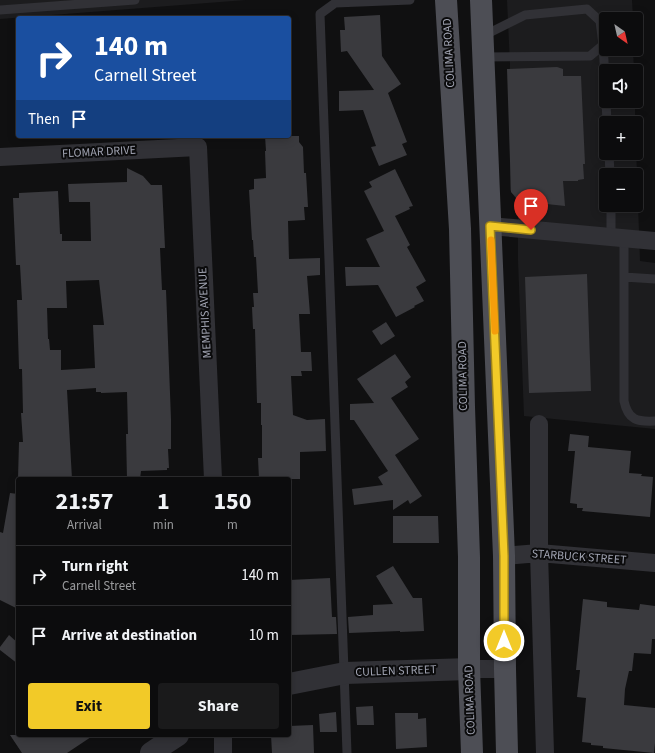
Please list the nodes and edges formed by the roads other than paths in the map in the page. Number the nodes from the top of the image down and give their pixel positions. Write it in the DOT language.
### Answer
graph roads {
  1 [pos="135,0"];
  2 [pos="410,0"];
  3 [pos="446,0"];
  4 [pos="481,0"];
  5 [pos="0,10"];
  6 [pos="599,20"];
  7 [pos="482,47"];
  8 [pos="599,48"];
  9 [pos="198,147"];
  10 [pos="0,157"];
  11 [pos="612,212"];
  12 [pos="490,226"];
  13 [pos="460,229"];
  14 [pos="617,238"];
  15 [pos="655,241"];
  16 [pos="624,277"];
  17 [pos="655,279"];
  18 [pos="655,420"];
  19 [pos="539,424"];
  20 [pos="213,477"];
  21 [pos="539,552"];
  22 [pos="504,556"];
  23 [pos="469,557"];
  24 [pos="655,563"];
  25 [pos="469,669"];
  26 [pos="505,669"];
  27 [pos="345,673"];
  28 [pos="291,684"];
  29 [pos="175,737"];
  30 [pos="223,737"];
  31 [pos="151,753"];
  32 [pos="223,753"];
  33 [pos="347,753"];
  34 [pos="472,753"];
  35 [pos="507,753"];
  36 [pos="545,753"];
  1 -- 5 [label="lane"];
  2 -- 27 [label="lane"];
  3 -- 13 [label="main road, COLIMA ROAD"];
  4 -- 7 [label="main road"];
  6 -- 7 [label="lane"];
  7 -- 8 [label="lane"];
  7 -- 12 [label="main road"];
  9 -- 10 [label="street, FLOMAR DRIVE"];
  9 -- 20 [label="street, MEMPHIS AVENUE"];
  11 -- 14 [label="lane"];
  12 -- 13 [label="main road"];
  12 -- 14 [label="street"];
  12 -- 22 [label="main road"];
  13 -- 23 [label="main road, COLIMA ROAD"];
  14 -- 15 [label="street"];
  14 -- 16 [label="lane"];
  16 -- 17 [label="lane"];
  16 -- 18 [label="lane"];
  19 -- 21 [label="street"];
  21 -- 22 [label="street, STARBUCK STREET"];
  21 -- 24 [label="street, STARBUCK STREET"];
  21 -- 36 [label="street"];
  22 -- 23 [label="main road"];
  22 -- 26 [label="main road"];
  23 -- 25 [label="main road, COLIMA ROAD"];
  25 -- 26 [label="street, CULLEN STREET"];
  25 -- 27 [label="street, CULLEN STREET"];
  25 -- 34 [label="main road, COLIMA ROAD"];
  26 -- 35 [label="main road"];
  27 -- 28 [label="street, CULLEN STREET"];
  27 -- 33 [label="lane"];
  29 -- 31 [label="street"];
  30 -- 32 [label="street"];
}
